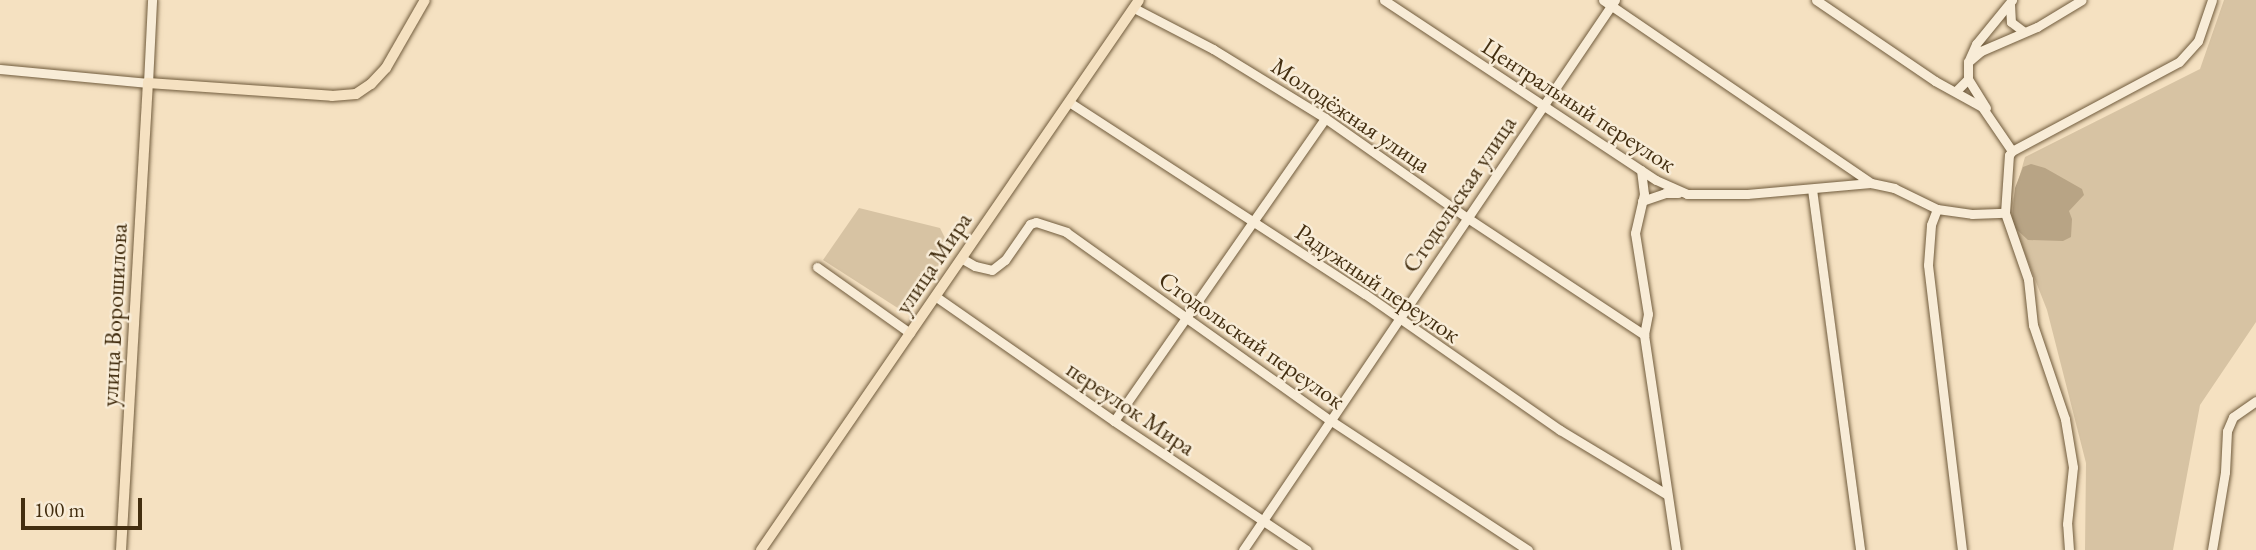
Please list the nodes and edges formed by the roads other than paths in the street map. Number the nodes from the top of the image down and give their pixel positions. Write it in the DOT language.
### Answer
graph roads {
  1 [pos="152,0"];
  2 [pos="425,0"];
  3 [pos="1123,0"];
  4 [pos="1384,0"];
  5 [pos="1816,0"];
  6 [pos="2082,0"];
  7 [pos="2212,0"];
  8 [pos="2011,1"];
  9 [pos="1609,2"];
  10 [pos="1137,4"];
  11 [pos="2023,31"];
  12 [pos="1968,62"];
  13 [pos="0,69"];
  14 [pos="1968,79"];
  15 [pos="148,83"];
  16 [pos="1956,91"];
  17 [pos="1069,102"];
  18 [pos="1542,106"];
  19 [pos="1991,116"];
  20 [pos="1325,118"];
  21 [pos="2012,151"];
  22 [pos="1641,168"];
  23 [pos="1871,183"];
  24 [pos="1812,189"];
  25 [pos="1687,194"];
  26 [pos="1641,202"];
  27 [pos="1937,209"];
  28 [pos="2005,212"];
  29 [pos="1466,217"];
  30 [pos="1251,220"];
  31 [pos="961,258"];
  32 [pos="817,267"];
  33 [pos="935,296"];
  34 [pos="1185,316"];
  35 [pos="1398,318"];
  36 [pos="910,333"];
  37 [pos="1644,335"];
  38 [pos="2256,401"];
  39 [pos="1330,420"];
  40 [pos="1114,421"];
  41 [pos="1666,494"];
  42 [pos="1263,520"];
  43 [pos="121,550"];
  44 [pos="761,550"];
  45 [pos="1243,550"];
  46 [pos="1307,550"];
  47 [pos="1528,550"];
  48 [pos="1676,550"];
  49 [pos="1860,550"];
  50 [pos="1962,550"];
  51 [pos="2069,550"];
  52 [pos="2212,550"];
  1 -- 15 [label="street, улица Ворошилова"];
  2 -- 15 [label="main road"];
  3 -- 10 [label="main road"];
  4 -- 18 [label="street, Центральный переулок"];
  5 -- 16 [label="street"];
  6 -- 11 [label="street"];
  7 -- 21 [label="street"];
  8 -- 11 [label="street"];
  8 -- 12 [label="street"];
  9 -- 18 [label="street, Стодольская улица"];
  9 -- 23 [label="street"];
  10 -- 17 [label="main road, улица Мира"];
  10 -- 20 [label="street, Молодёжная улица"];
  11 -- 12 [label="street"];
  12 -- 14 [label="street"];
  13 -- 15 [label="street"];
  14 -- 16 [label="street"];
  14 -- 19 [label="street"];
  15 -- 43 [label="main road, улица Ворошилова"];
  16 -- 19 [label="street"];
  17 -- 30 [label="street, Радужный переулок"];
  17 -- 31 [label="main road, улица Мира"];
  18 -- 22 [label="street, Центральный переулок"];
  18 -- 29 [label="street, Стодольская улица"];
  19 -- 21 [label="street"];
  20 -- 29 [label="street, Молодёжная улица"];
  20 -- 30 [label="street"];
  21 -- 28 [label="street"];
  22 -- 25 [label="street, Центральный переулок"];
  22 -- 26 [label="street"];
  23 -- 24 [label="street, Центральный переулок"];
  23 -- 27 [label="street"];
  24 -- 25 [label="street, Центральный переулок"];
  24 -- 49 [label="street"];
  25 -- 26 [label="street"];
  26 -- 37 [label="street"];
  27 -- 28 [label="street"];
  27 -- 50 [label="street"];
  28 -- 51 [label="street"];
  29 -- 35 [label="street, Стодольская улица"];
  29 -- 37 [label="street, Молодёжная улица"];
  30 -- 34 [label="street"];
  30 -- 35 [label="street, Радужный переулок"];
  31 -- 33 [label="main road, улица Мира"];
  31 -- 34 [label="street, Стодольский переулок"];
  32 -- 36 [label="street"];
  33 -- 36 [label="main road, улица Мира"];
  33 -- 40 [label="street, переулок Мира"];
  34 -- 39 [label="street, Стодольский переулок"];
  34 -- 40 [label="street"];
  35 -- 39 [label="street, Стодольская улица"];
  35 -- 41 [label="street, Радужный переулок"];
  36 -- 44 [label="main road, улица Мира"];
  37 -- 41 [label="street"];
  38 -- 52 [label="street"];
  39 -- 42 [label="street, Стодольская улица"];
  39 -- 47 [label="street, Стодольский переулок"];
  40 -- 42 [label="street, переулок Мира"];
  41 -- 48 [label="street"];
  42 -- 45 [label="street, Стодольская улица"];
  42 -- 46 [label="street, переулок Мира"];
}
